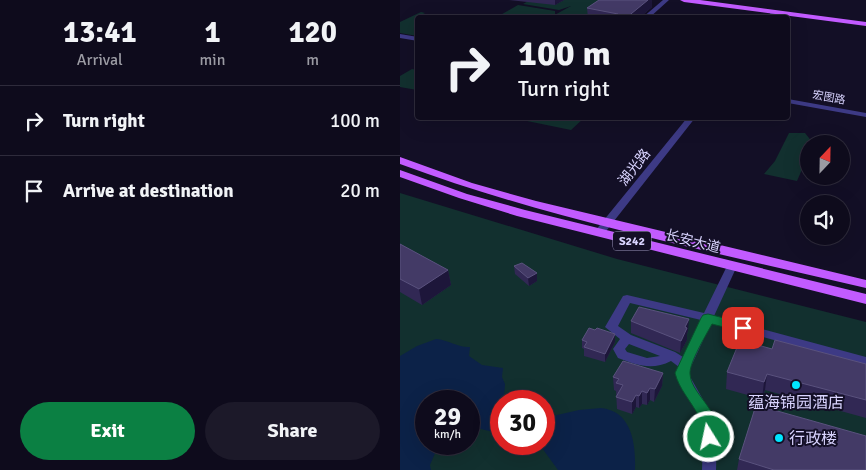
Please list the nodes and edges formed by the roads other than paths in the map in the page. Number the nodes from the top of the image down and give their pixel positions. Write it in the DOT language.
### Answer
graph roads {
  1 [pos="666,0"];
  2 [pos="684,0"];
  3 [pos="648,15"];
  4 [pos="772,15"];
  5 [pos="790,17"];
  6 [pos="866,24"];
  7 [pos="400,36"];
  8 [pos="415,38"];
  9 [pos="790,102"];
  10 [pos="866,115"];
  11 [pos="689,120"];
  12 [pos="400,160"];
  13 [pos="400,173"];
  14 [pos="603,228"];
  15 [pos="732,266"];
  16 [pos="866,284"];
  17 [pos="866,298"];
  18 [pos="708,318"];
  19 [pos="627,338"];
  20 [pos="670,355"];
  21 [pos="866,361"];
  22 [pos="685,365"];
  23 [pos="709,470"];
  1 -- 3 [label="street"];
  2 -- 4 [label="main road"];
  5 -- 6 [label="main road"];
  7 -- 8 [label="street"];
  9 -- 10 [label="street, 宏图路"];
  11 -- 14 [label="street, 湖光路"];
  12 -- 14 [label="main road, 长安大道 / S242"];
  13 -- 14 [label="main road, 长安大道 / S242"];
  14 -- 15 [label="main road, 长安大道 / S242"];
  14 -- 16 [label="main road, 长安大道 / S242"];
  15 -- 17 [label="main road, 长安大道 / S242"];
  15 -- 18 [label="street"];
  18 -- 19 [label="street"];
  18 -- 21 [label="street"];
  18 -- 22 [label="street"];
  19 -- 20 [label="street"];
  19 -- 20 [label="street"];
  20 -- 22 [label="street"];
  22 -- 23 [label="street"];
}
